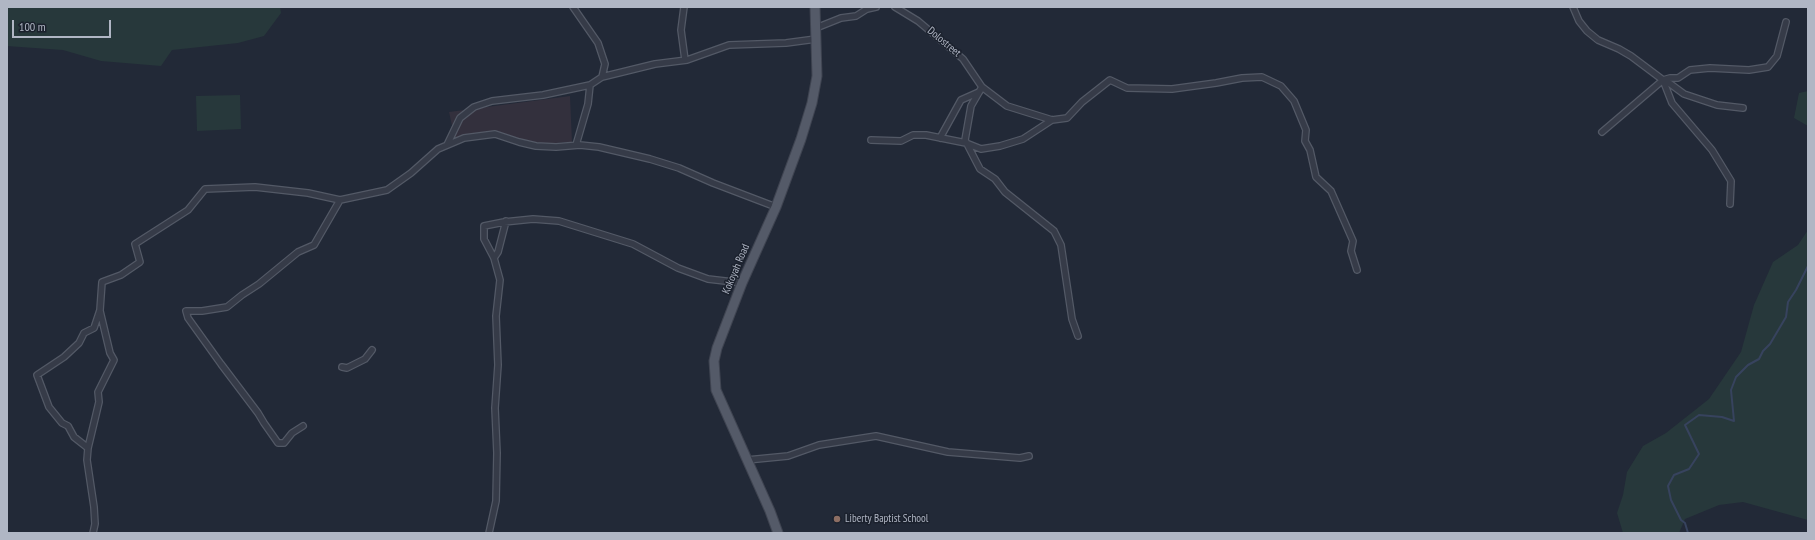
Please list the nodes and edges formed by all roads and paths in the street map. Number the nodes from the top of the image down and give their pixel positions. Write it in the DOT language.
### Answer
graph roads {
  1 [pos="573,7"];
  2 [pos="684,7"];
  3 [pos="815,7"];
  4 [pos="876,7"];
  5 [pos="895,7"];
  6 [pos="1573,7"];
  7 [pos="1786,22"];
  8 [pos="816,28"];
  9 [pos="816,39"];
  10 [pos="685,60"];
  11 [pos="602,77"];
  12 [pos="1664,80"];
  13 [pos="590,85"];
  14 [pos="982,87"];
  15 [pos="979,92"];
  16 [pos="1743,108"];
  17 [pos="1052,120"];
  18 [pos="1602,132"];
  19 [pos="940,138"];
  20 [pos="870,140"];
  21 [pos="966,143"];
  22 [pos="447,145"];
  23 [pos="576,145"];
  24 [pos="340,200"];
  25 [pos="1730,204"];
  26 [pos="776,207"];
  27 [pos="506,221"];
  28 [pos="494,258"];
  29 [pos="1357,270"];
  30 [pos="742,284"];
  31 [pos="100,310"];
  32 [pos="1078,336"];
  33 [pos="372,350"];
  34 [pos="342,367"];
  35 [pos="302,426"];
  36 [pos="88,448"];
  37 [pos="1029,456"];
  38 [pos="747,460"];
  39 [pos="93,533"];
  40 [pos="489,533"];
  41 [pos="778,533"];
  1 -- 11 [label="street"];
  2 -- 10 [label="street"];
  3 -- 8 [label="main road, Kokoyah Road"];
  4 -- 8 [label="street"];
  5 -- 14 [label="street, Dolostreet"];
  6 -- 12 [label="street"];
  7 -- 12 [label="street"];
  8 -- 9 [label="main road, Kokoyah Road"];
  9 -- 10 [label="street"];
  9 -- 26 [label="main road, Kokoyah Road"];
  10 -- 11 [label="street"];
  11 -- 13 [label="street"];
  12 -- 16 [label="street"];
  12 -- 18 [label="street"];
  12 -- 25 [label="street"];
  13 -- 22 [label="street"];
  13 -- 23 [label="street"];
  14 -- 15 [label="street"];
  14 -- 17 [label="street"];
  15 -- 19 [label="street"];
  15 -- 21 [label="street"];
  17 -- 21 [label="street"];
  17 -- 29 [label="street"];
  19 -- 20 [label="street"];
  19 -- 21 [label="street"];
  21 -- 32 [label="street"];
  22 -- 23 [label="street"];
  22 -- 24 [label="street"];
  23 -- 26 [label="street"];
  24 -- 31 [label="street"];
  24 -- 35 [label="street"];
  26 -- 30 [label="main road, Kokoyah Road"];
  27 -- 28 [label="street"];
  27 -- 28 [label="street"];
  27 -- 30 [label="street"];
  28 -- 40 [label="street"];
  30 -- 38 [label="main road, Kokoyah Road"];
  31 -- 36 [label="street"];
  31 -- 36 [label="street"];
  33 -- 34 [label="street"];
  36 -- 39 [label="street"];
  37 -- 38 [label="street"];
  38 -- 41 [label="main road, Kokoyah Road"];
}
